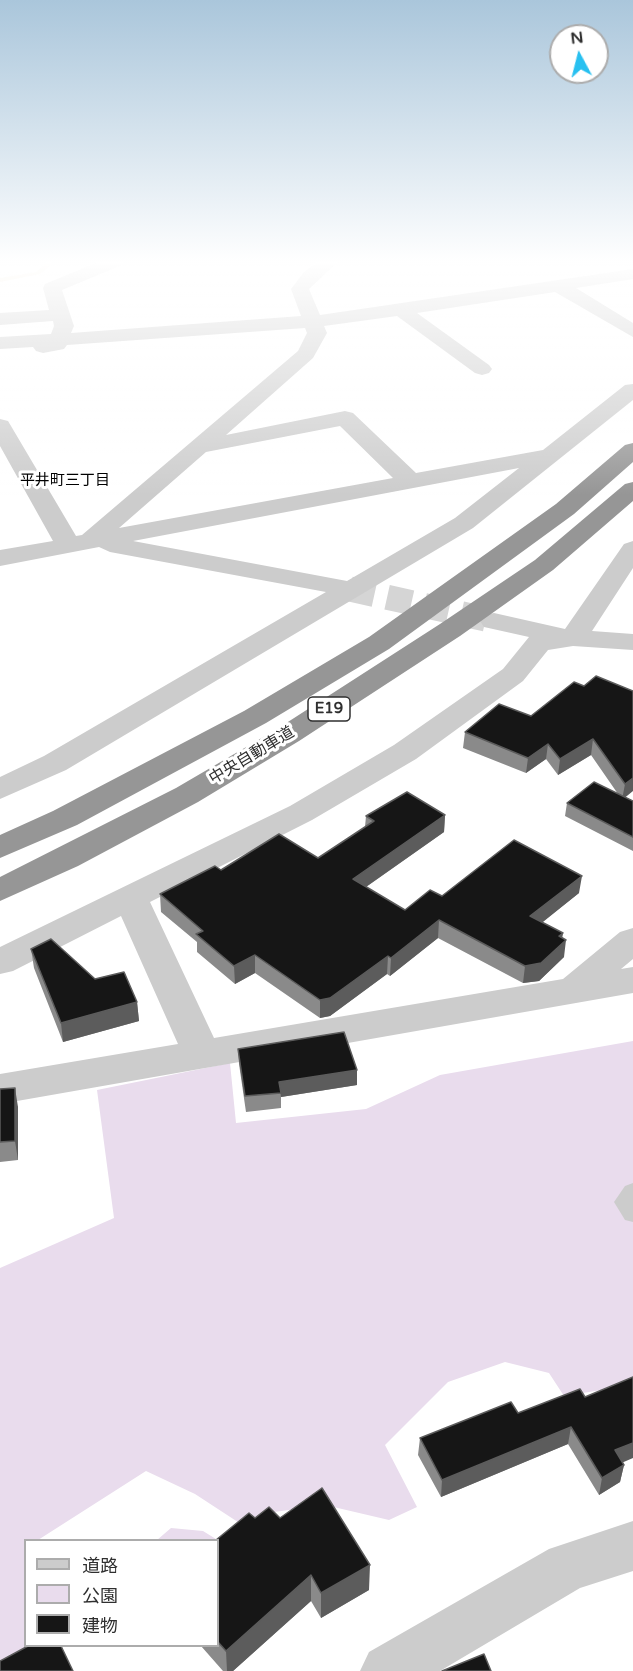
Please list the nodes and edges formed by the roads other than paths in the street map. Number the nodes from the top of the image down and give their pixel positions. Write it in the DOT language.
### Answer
graph roads {
  1 [pos="48,339"];
  2 [pos="60,339"];
  3 [pos="314,339"];
  4 [pos="441,339"];
  5 [pos="0,343"];
  6 [pos="0,353"];
  7 [pos="482,369"];
  8 [pos="633,390"];
  9 [pos="0,426"];
  10 [pos="202,446"];
  11 [pos="633,450"];
  12 [pos="553,455"];
  13 [pos="410,481"];
  14 [pos="633,489"];
  15 [pos="80,542"];
  16 [pos="633,549"];
  17 [pos="0,558"];
  18 [pos="350,590"];
  19 [pos="494,621"];
  20 [pos="633,628"];
  21 [pos="583,638"];
  22 [pos="633,642"];
  23 [pos="0,789"];
  24 [pos="0,848"];
  25 [pos="0,890"];
  26 [pos="130,899"];
  27 [pos="633,940"];
  28 [pos="0,962"];
  29 [pos="633,980"];
  30 [pos="576,988"];
  31 [pos="202,1054"];
  32 [pos="0,1089"];
  33 [pos="633,1192"];
  34 [pos="633,1213"];
  35 [pos="633,1546"];
  36 [pos="388,1671"];
  1 -- 5 [label="street"];
  2 -- 6 [label="street"];
  3 -- 10 [label="street"];
  4 -- 7 [label="street"];
  8 -- 12 [label="street"];
  9 -- 15 [label="street"];
  10 -- 13 [label="street"];
  10 -- 15 [label="street"];
  11 -- 24 [label="highway, 中央自動車道 / E19"];
  12 -- 13 [label="street"];
  12 -- 18 [label="street"];
  13 -- 15 [label="street"];
  14 -- 25 [label="highway, 中央自動車道 / E19"];
  15 -- 17 [label="street"];
  15 -- 18 [label="street"];
  16 -- 21 [label="street"];
  18 -- 23 [label="street"];
  19 -- 21 [label="street"];
  20 -- 21 [label="street"];
  21 -- 22 [label="street"];
  21 -- 26 [label="street"];
  26 -- 28 [label="street"];
  26 -- 31 [label="street"];
  27 -- 30 [label="street"];
  29 -- 30 [label="street"];
  30 -- 31 [label="street"];
  31 -- 32 [label="street"];
  33 -- 34 [label="lane"];
  35 -- 36 [label="street"];
}
